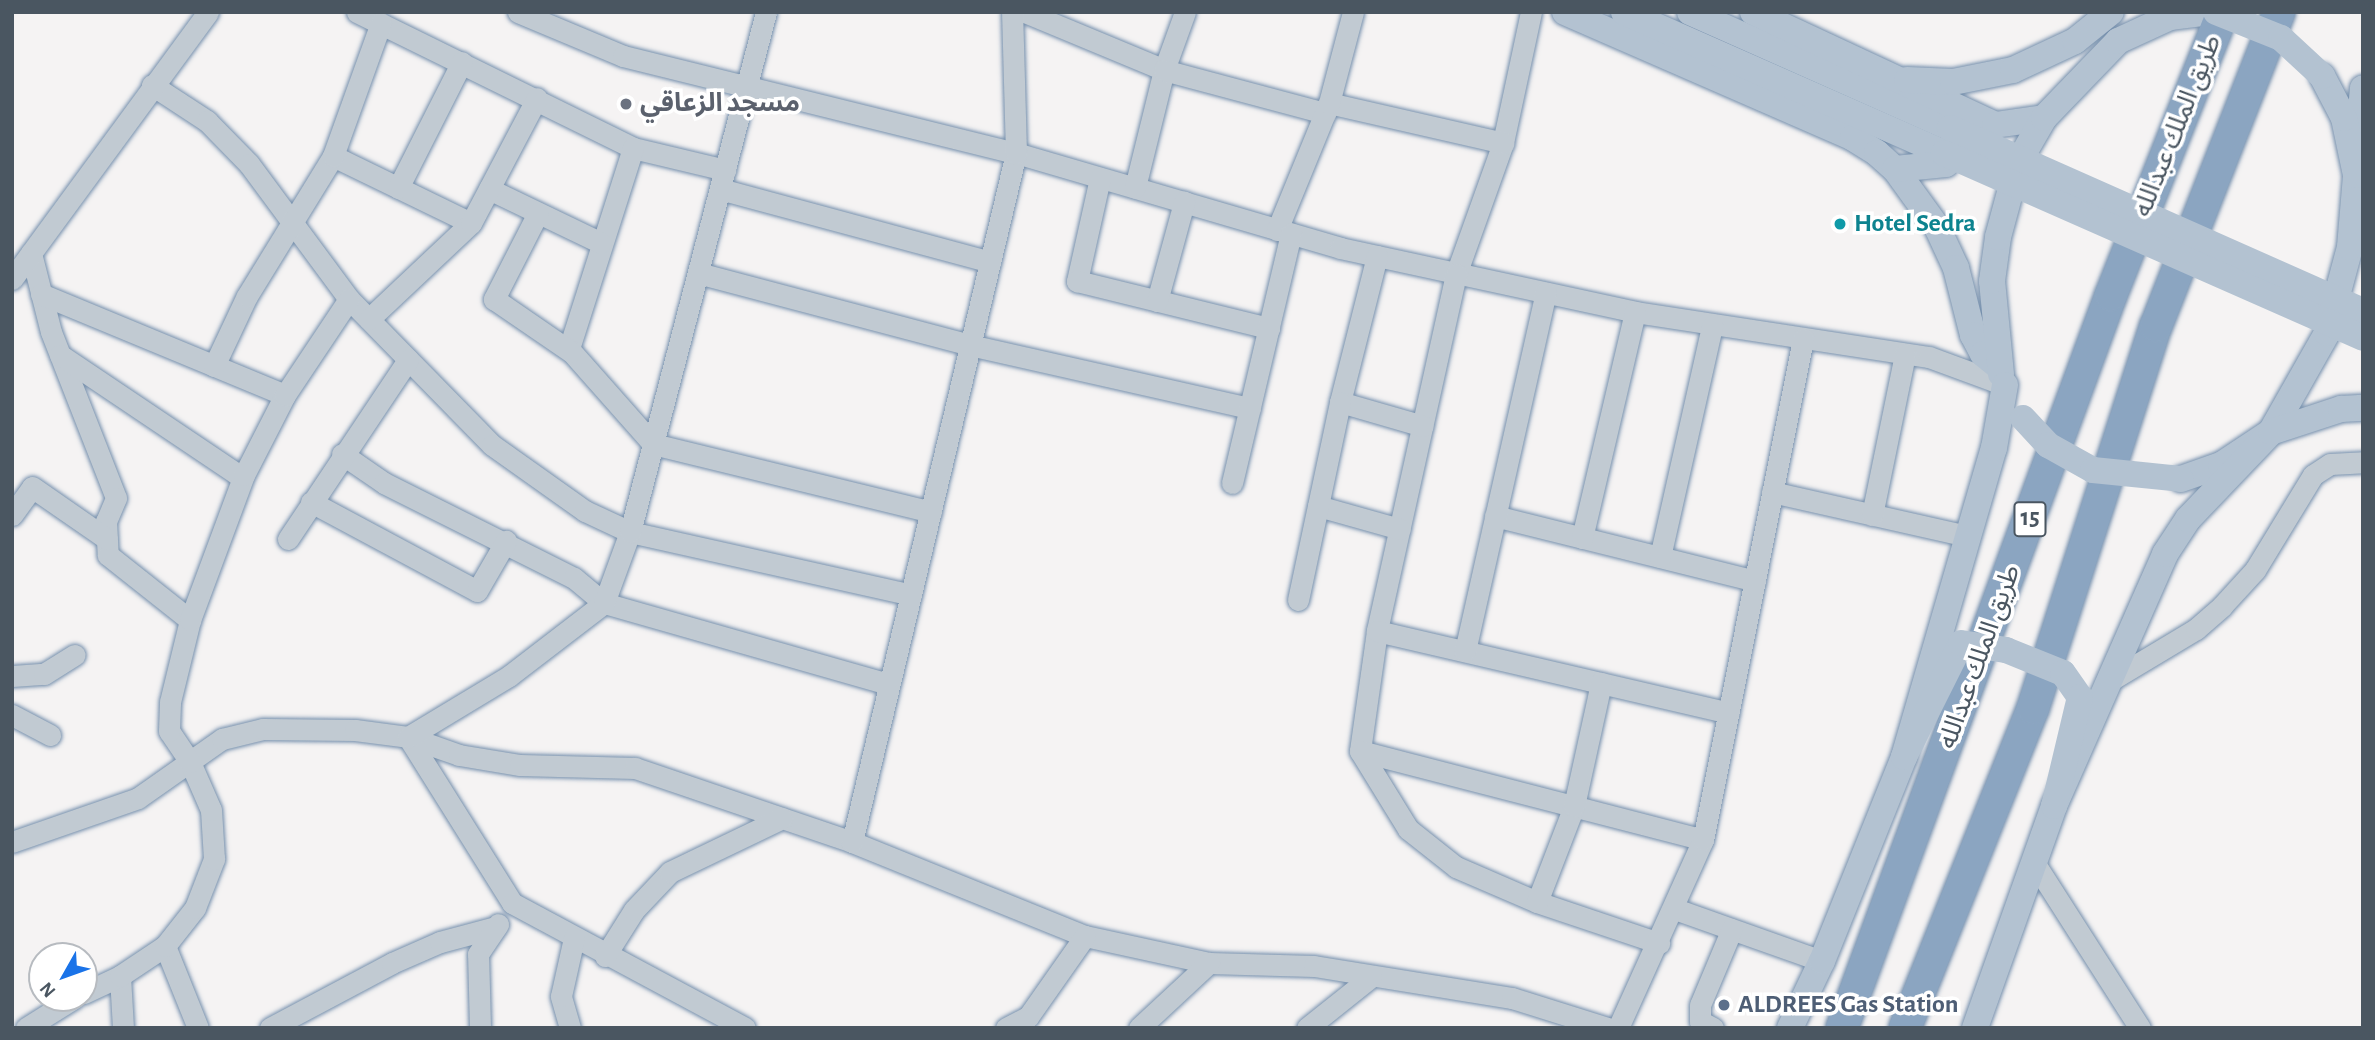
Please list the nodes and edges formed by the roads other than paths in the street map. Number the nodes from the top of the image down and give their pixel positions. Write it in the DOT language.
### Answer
graph roads {
  1 [pos="208,12"];
  2 [pos="357,12"];
  3 [pos="518,12"];
  4 [pos="766,12"];
  5 [pos="1012,12"];
  6 [pos="1025,12"];
  7 [pos="1185,12"];
  8 [pos="1353,12"];
  9 [pos="1531,12"];
  10 [pos="1565,12"];
  11 [pos="1624,12"];
  12 [pos="1690,12"];
  13 [pos="1753,12"];
  14 [pos="2111,12"];
  15 [pos="2137,12"];
  16 [pos="2210,12"];
  17 [pos="2216,12"];
  18 [pos="2223,12"];
  19 [pos="2279,12"];
  20 [pos="381,23"];
  21 [pos="2118,41"];
  22 [pos="462,62"];
  23 [pos="1164,70"];
  24 [pos="1895,79"];
  25 [pos="152,85"];
  26 [pos="747,86"];
  27 [pos="2363,88"];
  28 [pos="1927,94"];
  29 [pos="537,99"];
  30 [pos="1327,108"];
  31 [pos="2043,118"];
  32 [pos="1947,140"];
  33 [pos="1503,144"];
  34 [pos="633,148"];
  35 [pos="1016,153"];
  36 [pos="333,156"];
  37 [pos="1895,169"];
  38 [pos="1100,178"];
  39 [pos="722,180"];
  40 [pos="2359,181"];
  41 [pos="1135,187"];
  42 [pos="398,188"];
  43 [pos="489,189"];
  44 [pos="1184,202"];
  45 [pos="538,212"];
  46 [pos="471,222"];
  47 [pos="292,226"];
  48 [pos="1284,232"];
  49 [pos="601,243"];
  50 [pos="31,253"];
  51 [pos="1377,256"];
  52 [pos="990,262"];
  53 [pos="698,273"];
  54 [pos="1456,274"];
  55 [pos="12,279"];
  56 [pos="1546,293"];
  57 [pos="41,294"];
  58 [pos="349,299"];
  59 [pos="1157,301"];
  60 [pos="2363,311"];
  61 [pos="1635,312"];
  62 [pos="369,319"];
  63 [pos="1712,326"];
  64 [pos="1269,328"];
  65 [pos="2363,338"];
  66 [pos="1803,339"];
  67 [pos="970,345"];
  68 [pos="571,352"];
  69 [pos="1905,354"];
  70 [pos="60,355"];
  71 [pos="408,360"];
  72 [pos="214,366"];
  73 [pos="2002,376"];
  74 [pos="285,395"];
  75 [pos="1340,402"];
  76 [pos="1250,408"];
  77 [pos="2363,408"];
  78 [pos="1423,426"];
  79 [pos="2271,432"];
  80 [pos="653,443"];
  81 [pos="342,454"];
  82 [pos="2363,462"];
  83 [pos="243,478"];
  84 [pos="1232,483"];
  85 [pos="1772,492"];
  86 [pos="311,502"];
  87 [pos="1318,506"];
  88 [pos="931,512"];
  89 [pos="12,515"];
  90 [pos="1872,515"];
  91 [pos="1495,516"];
  92 [pos="1400,529"];
  93 [pos="630,532"];
  94 [pos="1968,536"];
  95 [pos="1582,538"];
  96 [pos="107,539"];
  97 [pos="288,539"];
  98 [pos="506,541"];
  99 [pos="1660,557"];
  100 [pos="1755,581"];
  101 [pos="911,595"];
  102 [pos="1298,600"];
  103 [pos="604,603"];
  104 [pos="190,620"];
  105 [pos="1377,631"];
  106 [pos="1465,651"];
  107 [pos="74,655"];
  108 [pos="12,676"];
  109 [pos="1601,683"];
  110 [pos="2106,683"];
  111 [pos="889,684"];
  112 [pos="1729,713"];
  113 [pos="12,715"];
  114 [pos="50,735"];
  115 [pos="408,737"];
  116 [pos="1360,751"];
  117 [pos="1904,757"];
  118 [pos="190,762"];
  119 [pos="1574,806"];
  120 [pos="2054,806"];
  121 [pos="782,818"];
  122 [pos="1703,839"];
  123 [pos="12,842"];
  124 [pos="852,842"];
  125 [pos="2035,864"];
  126 [pos="1537,902"];
  127 [pos="512,903"];
  128 [pos="1675,909"];
  129 [pos="496,927"];
  130 [pos="1732,929"];
  131 [pos="1086,936"];
  132 [pos="574,938"];
  133 [pos="1659,943"];
  134 [pos="165,946"];
  135 [pos="605,956"];
  136 [pos="1822,961"];
  137 [pos="1209,963"];
  138 [pos="120,976"];
  139 [pos="1371,977"];
  140 [pos="98,986"];
  141 [pos="52,1012"];
  142 [pos="26,1028"];
  143 [pos="123,1028"];
  144 [pos="198,1028"];
  145 [pos="270,1028"];
  146 [pos="480,1028"];
  147 [pos="570,1028"];
  148 [pos="746,1028"];
  149 [pos="1006,1028"];
  150 [pos="1139,1028"];
  151 [pos="1307,1028"];
  152 [pos="1608,1028"];
  153 [pos="1619,1028"];
  154 [pos="1713,1028"];
  155 [pos="1790,1028"];
  156 [pos="1842,1028"];
  157 [pos="1905,1028"];
  158 [pos="1975,1028"];
  159 [pos="2140,1028"];
  1 -- 25 [label="street"];
  2 -- 20 [label="street"];
  3 -- 26 [label="street"];
  4 -- 26 [label="street"];
  5 -- 35 [label="street"];
  6 -- 23 [label="street"];
  7 -- 23 [label="street"];
  8 -- 30 [label="street"];
  9 -- 33 [label="street"];
  10 -- 37 [label="main road"];
  11 -- 32 [label="main road"];
  12 -- 32 [label="main road"];
  13 -- 24 [label="main road"];
  14 -- 24 [label="main road"];
  15 -- 21 [label="main road"];
  16 -- 21 [label="main road"];
  17 -- 40 [label="main road, bridge"];
  18 -- 156 [label="highway, طريق الملك عبدالله / 15"];
  19 -- 157 [label="highway, طريق الملك عبدالله / 15"];
  20 -- 22 [label="street"];
  20 -- 36 [label="street"];
  21 -- 31 [label="main road"];
  22 -- 29 [label="street"];
  22 -- 42 [label="street"];
  23 -- 30 [label="street"];
  23 -- 41 [label="street"];
  24 -- 28 [label="main road"];
  25 -- 47 [label="street"];
  25 -- 50 [label="street"];
  26 -- 35 [label="street"];
  26 -- 39 [label="street"];
  27 -- 40 [label="main road"];
  28 -- 31 [label="main road"];
  28 -- 37 [label="main road"];
  29 -- 34 [label="street"];
  29 -- 43 [label="street"];
  30 -- 33 [label="street"];
  30 -- 48 [label="street"];
  31 -- 73 [label="main road"];
  32 -- 60 [label="main road, bridge"];
  32 -- 65 [label="main road, bridge"];
  33 -- 54 [label="street"];
  34 -- 39 [label="street"];
  34 -- 49 [label="street"];
  35 -- 38 [label="street"];
  35 -- 52 [label="street"];
  36 -- 42 [label="street"];
  36 -- 47 [label="street"];
  37 -- 73 [label="main road"];
  38 -- 41 [label="street"];
  38 -- 59 [label="street"];
  39 -- 52 [label="street"];
  39 -- 53 [label="street"];
  40 -- 79 [label="main road"];
  41 -- 44 [label="street"];
  42 -- 46 [label="street"];
  43 -- 45 [label="street"];
  43 -- 46 [label="street"];
  44 -- 48 [label="street"];
  44 -- 59 [label="street"];
  45 -- 49 [label="street"];
  45 -- 68 [label="street"];
  46 -- 62 [label="street"];
  47 -- 58 [label="street"];
  47 -- 72 [label="street"];
  48 -- 51 [label="street"];
  48 -- 64 [label="street"];
  49 -- 68 [label="street"];
  50 -- 55 [label="street"];
  50 -- 57 [label="street"];
  51 -- 54 [label="street"];
  51 -- 75 [label="street"];
  52 -- 67 [label="street"];
  53 -- 67 [label="street"];
  53 -- 80 [label="street"];
  54 -- 56 [label="street"];
  54 -- 78 [label="street"];
  56 -- 61 [label="street"];
  56 -- 91 [label="street"];
  57 -- 70 [label="street"];
  57 -- 72 [label="street"];
  58 -- 62 [label="street"];
  58 -- 74 [label="street"];
  59 -- 64 [label="street"];
  61 -- 63 [label="street"];
  61 -- 95 [label="street"];
  62 -- 71 [label="street"];
  63 -- 66 [label="street"];
  63 -- 99 [label="street"];
  64 -- 76 [label="street"];
  66 -- 69 [label="street"];
  66 -- 85 [label="street"];
  67 -- 76 [label="street"];
  67 -- 88 [label="street"];
  68 -- 80 [label="street"];
  69 -- 73 [label="street"];
  69 -- 90 [label="street"];
  70 -- 83 [label="street"];
  70 -- 96 [label="street"];
  71 -- 81 [label="street"];
  71 -- 93 [label="street"];
  72 -- 74 [label="street"];
  73 -- 79 [label="main road, bridge"];
  73 -- 94 [label="main road"];
  74 -- 83 [label="street"];
  75 -- 78 [label="street"];
  75 -- 87 [label="street"];
  76 -- 84 [label="street"];
  77 -- 79 [label="main road"];
  78 -- 92 [label="street"];
  79 -- 110 [label="main road"];
  80 -- 88 [label="street"];
  80 -- 93 [label="street"];
  81 -- 86 [label="street"];
  81 -- 98 [label="street"];
  82 -- 110 [label="street"];
  83 -- 104 [label="street"];
  85 -- 90 [label="street"];
  85 -- 100 [label="street"];
  86 -- 97 [label="street"];
  86 -- 98 [label="street"];
  87 -- 92 [label="street"];
  87 -- 102 [label="street"];
  88 -- 101 [label="street"];
  89 -- 96 [label="street"];
  90 -- 94 [label="street"];
  91 -- 95 [label="street"];
  91 -- 106 [label="street"];
  92 -- 105 [label="street"];
  93 -- 101 [label="street"];
  93 -- 103 [label="street"];
  94 -- 117 [label="main road"];
  95 -- 99 [label="street"];
  96 -- 104 [label="street"];
  98 -- 103 [label="street"];
  99 -- 100 [label="street"];
  100 -- 112 [label="street"];
  101 -- 111 [label="street"];
  103 -- 111 [label="street"];
  103 -- 115 [label="street"];
  104 -- 118 [label="street"];
  105 -- 106 [label="street"];
  105 -- 116 [label="street"];
  106 -- 109 [label="street"];
  107 -- 108 [label="street"];
  109 -- 112 [label="street"];
  109 -- 119 [label="street"];
  110 -- 120 [label="main road"];
  111 -- 124 [label="street"];
  112 -- 122 [label="street"];
  113 -- 114 [label="street"];
  115 -- 118 [label="street"];
  115 -- 121 [label="street"];
  115 -- 127 [label="street"];
  116 -- 119 [label="street"];
  116 -- 126 [label="street"];
  117 -- 120 [label="main road, bridge"];
  117 -- 136 [label="main road"];
  118 -- 123 [label="street"];
  118 -- 134 [label="street"];
  119 -- 122 [label="street"];
  119 -- 126 [label="street"];
  120 -- 125 [label="main road"];
  121 -- 124 [label="street"];
  121 -- 135 [label="street"];
  122 -- 128 [label="street"];
  124 -- 131 [label="street"];
  125 -- 158 [label="main road"];
  125 -- 159 [label="street"];
  126 -- 133 [label="street"];
  127 -- 129 [label="street"];
  127 -- 132 [label="street"];
  128 -- 130 [label="street"];
  128 -- 133 [label="street"];
  129 -- 145 [label="street"];
  129 -- 146 [label="street"];
  130 -- 136 [label="street"];
  130 -- 154 [label="street"];
  131 -- 137 [label="street"];
  131 -- 149 [label="street"];
  132 -- 135 [label="street"];
  132 -- 147 [label="street"];
  133 -- 153 [label="street"];
  134 -- 138 [label="street"];
  134 -- 144 [label="street"];
  135 -- 148 [label="street"];
  136 -- 155 [label="main road"];
  137 -- 139 [label="street"];
  137 -- 150 [label="street"];
  138 -- 140 [label="street"];
  138 -- 143 [label="street"];
  139 -- 151 [label="street"];
  139 -- 152 [label="street"];
  141 -- 142 [label="street"];
}
